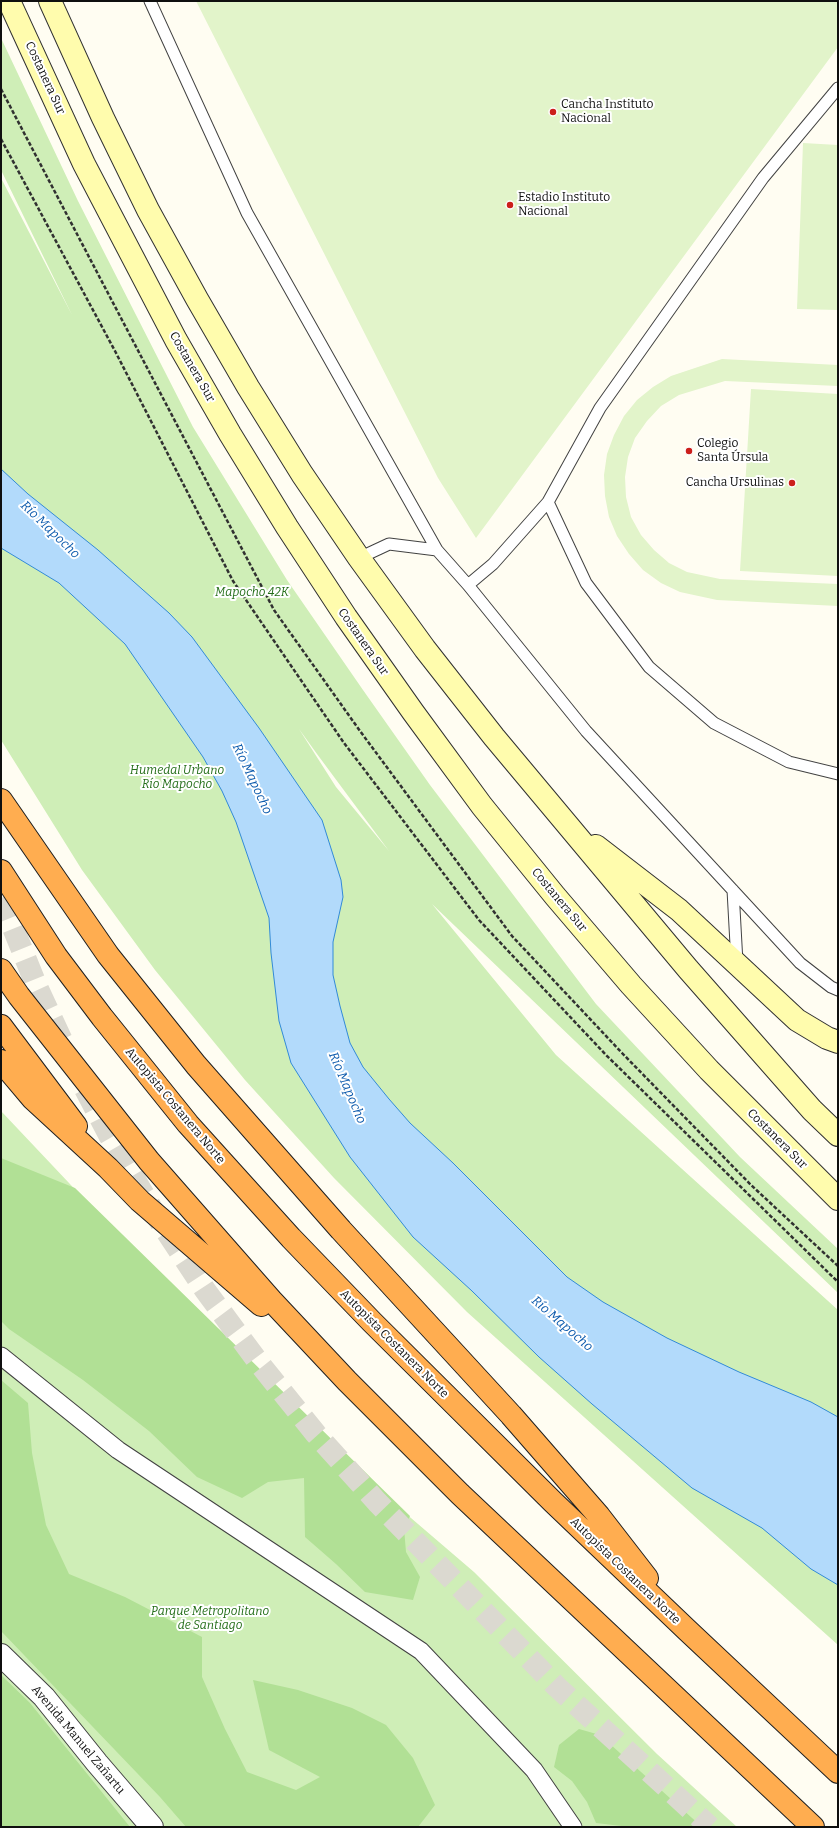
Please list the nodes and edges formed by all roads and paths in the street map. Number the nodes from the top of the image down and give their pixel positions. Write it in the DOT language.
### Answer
graph roads {
  1 [pos="9,1"];
  2 [pos="50,1"];
  3 [pos="150,1"];
  4 [pos="838,88"];
  5 [pos="1,139"];
  6 [pos="548,502"];
  7 [pos="437,550"];
  8 [pos="359,558"];
  9 [pos="468,585"];
  10 [pos="838,774"];
  11 [pos="1,800"];
  12 [pos="566,823"];
  13 [pos="1,871"];
  14 [pos="733,890"];
  15 [pos="738,964"];
  16 [pos="1,970"];
  17 [pos="838,990"];
  18 [pos="1,1026"];
  19 [pos="838,1042"];
  20 [pos="1,1061"];
  21 [pos="838,1135"];
  22 [pos="108,1168"];
  23 [pos="836,1192"];
  24 [pos="838,1282"];
  25 [pos="1,1356"];
  26 [pos="347,1381"];
  27 [pos="687,1630"];
  28 [pos="1,1655"];
  29 [pos="838,1772"];
  30 [pos="152,1827"];
  31 [pos="573,1827"];
  32 [pos="813,1827"];
  1 -- 23 [label="main road, Costanera Sur"];
  2 -- 8 [label="main road"];
  3 -- 7 [label="lane"];
  4 -- 6 [label="lane"];
  5 -- 24 [label="path"];
  6 -- 9 [label="lane"];
  6 -- 10 [label="lane"];
  7 -- 8 [label="lane"];
  7 -- 9 [label="lane"];
  8 -- 12 [label="main road"];
  9 -- 14 [label="lane"];
  11 -- 27 [label="highway"];
  12 -- 15 [label="main road"];
  12 -- 21 [label="main road"];
  13 -- 27 [label="highway, Autopista Costanera Norte"];
  14 -- 15 [label="lane"];
  14 -- 17 [label="lane"];
  15 -- 19 [label="main road"];
  16 -- 26 [label="highway"];
  18 -- 22 [label="highway"];
  20 -- 22 [label="highway"];
  22 -- 26 [label="highway"];
  25 -- 31 [label="street"];
  26 -- 32 [label="highway"];
  27 -- 29 [label="highway, Autopista Costanera Norte"];
  28 -- 30 [label="street, Avenida Manuel Zañartu"];
}
